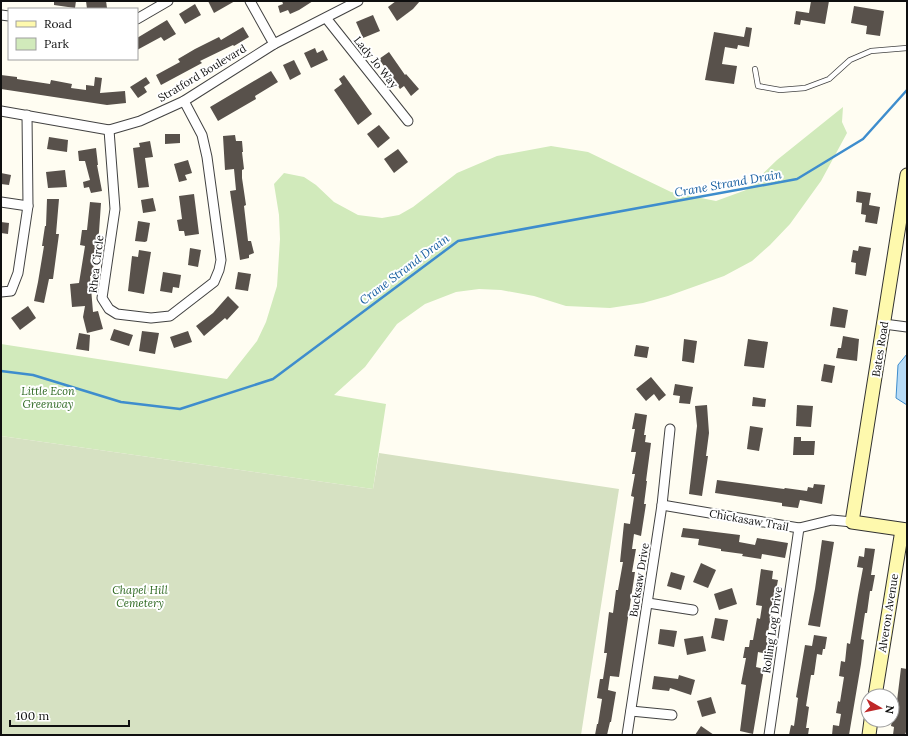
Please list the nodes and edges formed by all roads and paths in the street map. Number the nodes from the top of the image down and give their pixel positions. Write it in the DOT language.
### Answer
graph roads {
  1 [pos="168,1"];
  2 [pos="250,1"];
  3 [pos="358,1"];
  4 [pos="138,18"];
  5 [pos="326,18"];
  6 [pos="274,44"];
  7 [pos="907,48"];
  8 [pos="755,69"];
  9 [pos="184,100"];
  10 [pos="1,111"];
  11 [pos="27,115"];
  12 [pos="408,121"];
  13 [pos="109,130"];
  14 [pos="907,175"];
  15 [pos="1,202"];
  16 [pos="905,205"];
  17 [pos="28,206"];
  18 [pos="1,292"];
  19 [pos="884,324"];
  20 [pos="907,327"];
  21 [pos="670,429"];
  22 [pos="662,505"];
  23 [pos="852,522"];
  24 [pos="799,528"];
  25 [pos="904,530"];
  26 [pos="648,603"];
  27 [pos="693,610"];
  28 [pos="876,688"];
  29 [pos="631,710"];
  30 [pos="672,715"];
  31 [pos="627,735"];
  32 [pos="769,735"];
  1 -- 4 [label="street"];
  2 -- 6 [label="street"];
  3 -- 5 [label="street, Stratford Boulevard"];
  5 -- 6 [label="street, Stratford Boulevard"];
  5 -- 12 [label="street, Lady Jo Way"];
  6 -- 9 [label="street, Stratford Boulevard"];
  7 -- 8 [label="lane"];
  9 -- 13 [label="street, Stratford Boulevard"];
  9 -- 13 [label="street, Rhea Circle"];
  10 -- 11 [label="street, Stratford Boulevard"];
  11 -- 13 [label="street, Stratford Boulevard"];
  11 -- 17 [label="street"];
  14 -- 16 [label="street, Bates Road"];
  15 -- 17 [label="street"];
  16 -- 19 [label="street, Bates Road"];
  17 -- 18 [label="street"];
  19 -- 20 [label="street"];
  19 -- 23 [label="street, Bates Road"];
  21 -- 22 [label="street, Bucksaw Drive"];
  22 -- 24 [label="street, Chickasaw Trail"];
  22 -- 26 [label="street, Bucksaw Drive"];
  23 -- 24 [label="street, Chickasaw Trail"];
  23 -- 25 [label="street, Chickasaw Trail"];
  24 -- 32 [label="street, Rolling Log Drive"];
  25 -- 28 [label="street, Alveron Avenue"];
  26 -- 27 [label="street"];
  26 -- 29 [label="street, Bucksaw Drive"];
  29 -- 30 [label="street"];
  29 -- 31 [label="street, Bucksaw Drive"];
}
